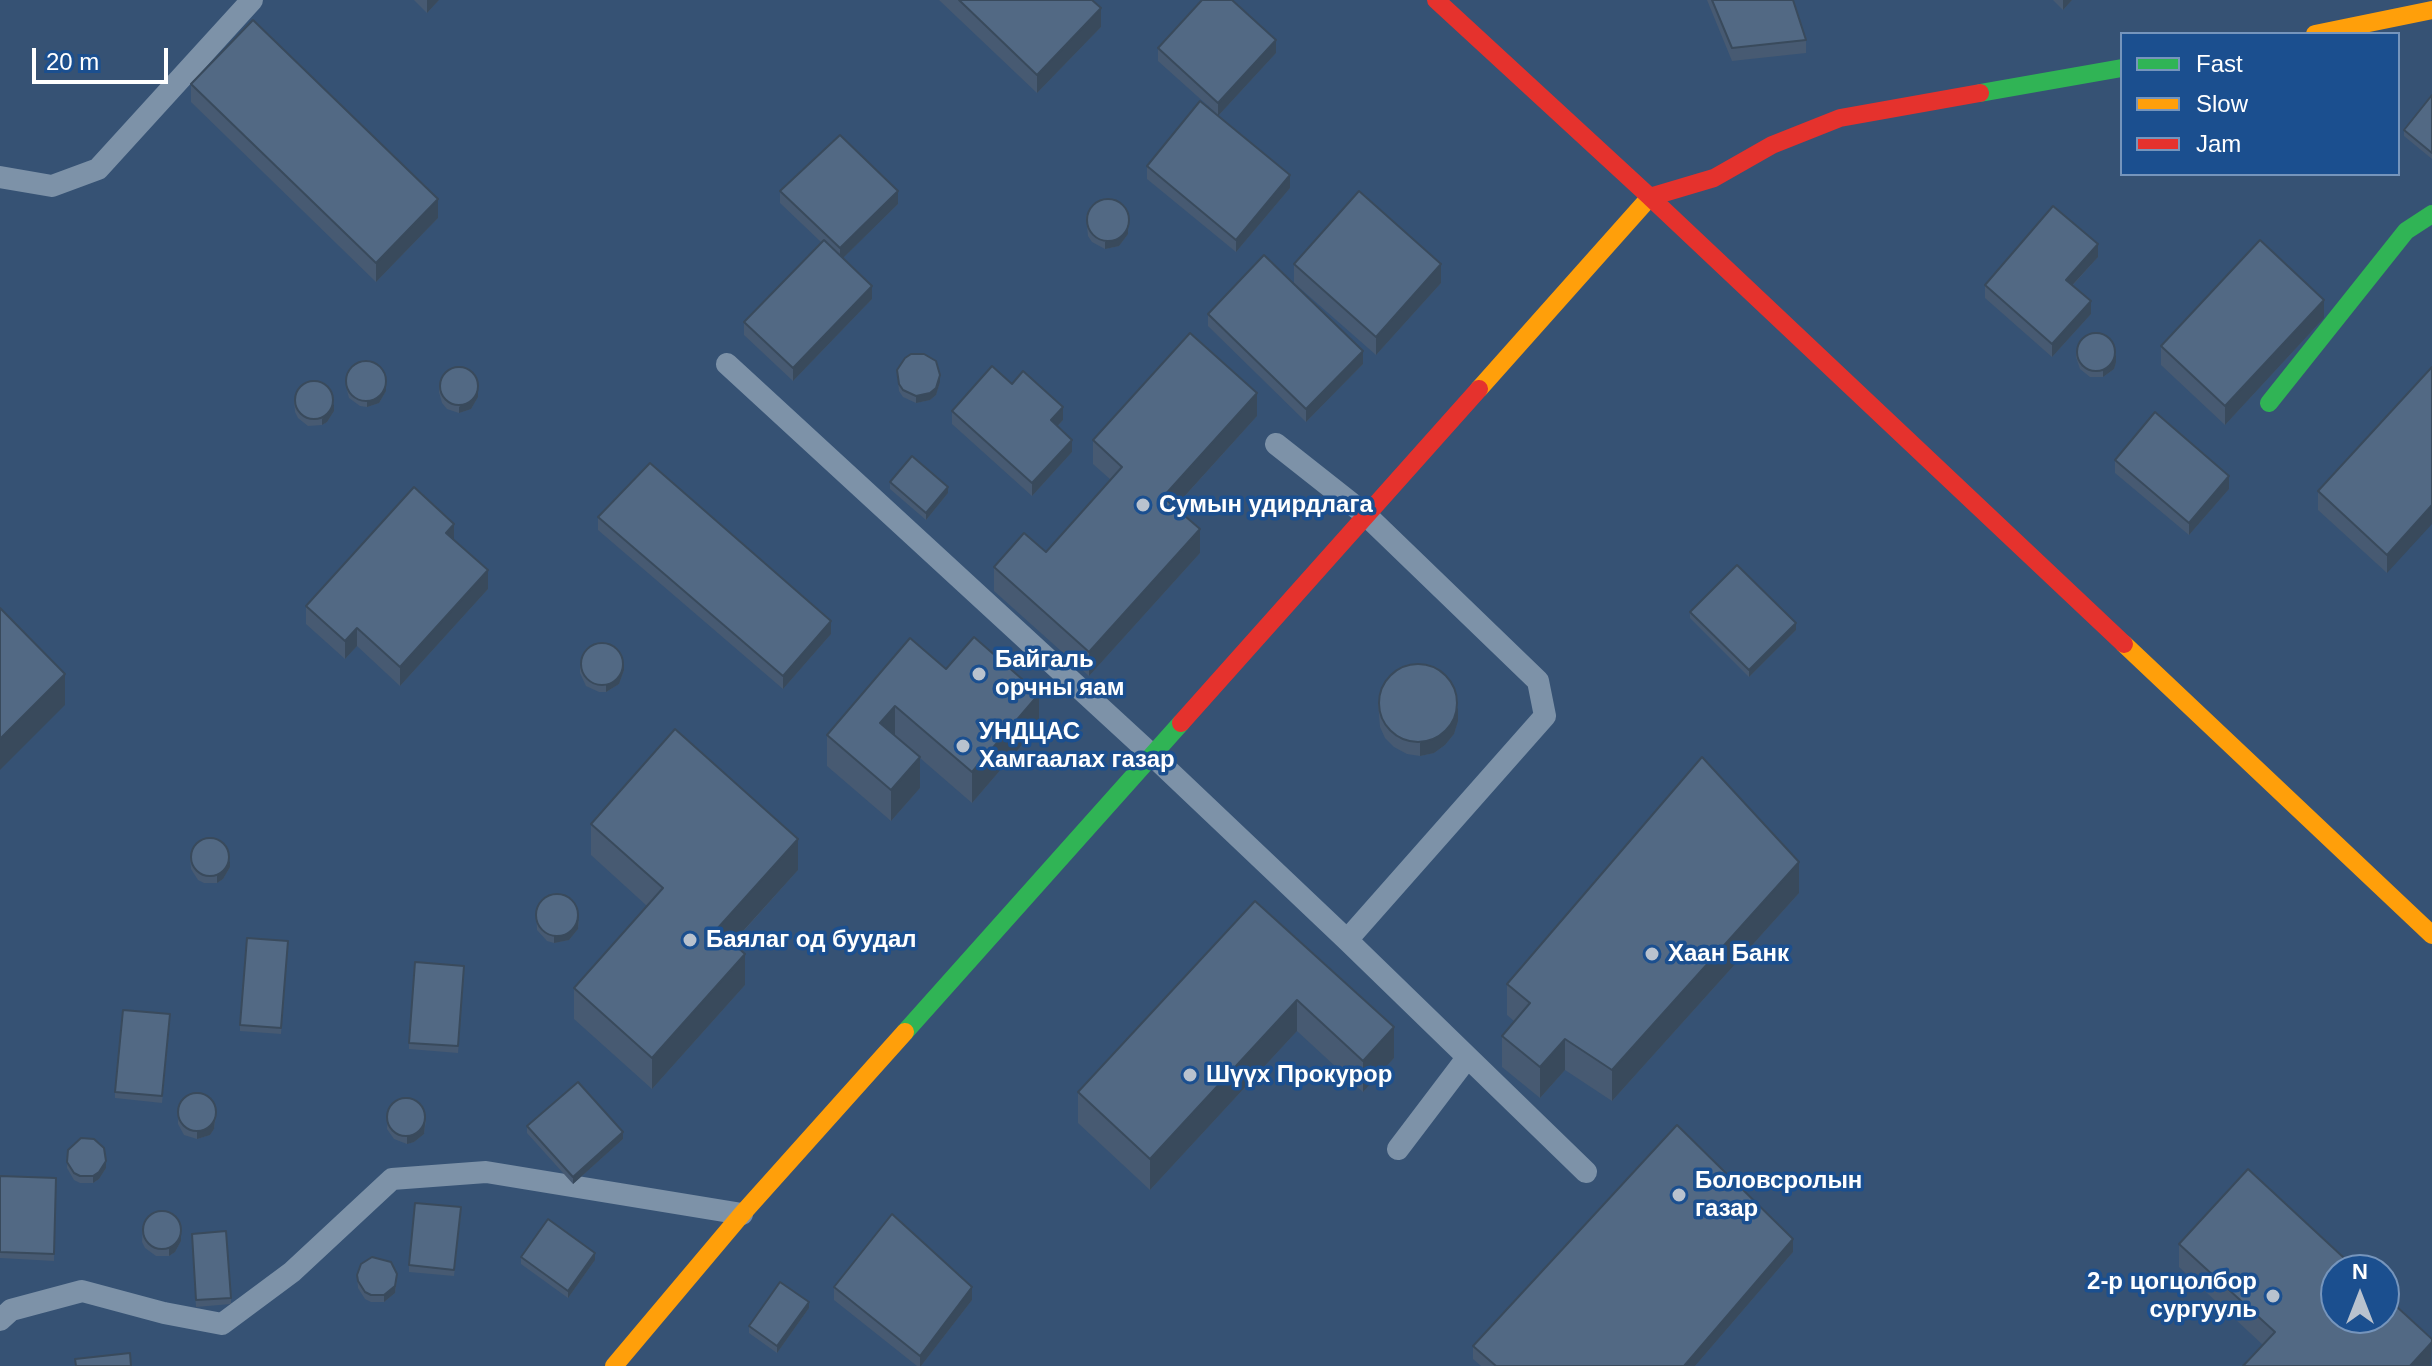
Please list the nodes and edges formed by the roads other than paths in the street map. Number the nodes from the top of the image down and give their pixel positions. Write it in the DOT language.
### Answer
graph roads {
  1 [pos="252,0"];
  2 [pos="1436,0"];
  3 [pos="2432,10"];
  4 [pos="2325,32"];
  5 [pos="2120,68"];
  6 [pos="0,177"];
  7 [pos="1650,197"];
  8 [pos="2432,214"];
  9 [pos="727,364"];
  10 [pos="2269,403"];
  11 [pos="1276,444"];
  12 [pos="1366,515"];
  13 [pos="1152,755"];
  14 [pos="2432,935"];
  15 [pos="1347,940"];
  16 [pos="1467,1058"];
  17 [pos="1398,1149"];
  18 [pos="1586,1172"];
  19 [pos="742,1214"];
  20 [pos="0,1320"];
  21 [pos="614,1366"];
  1 -- 6 [label="lane"];
  2 -- 7 [label="main road"];
  3 -- 4 [label="main road"];
  5 -- 7 [label="main road"];
  7 -- 12 [label="main road"];
  7 -- 14 [label="main road"];
  8 -- 10 [label="main road"];
  9 -- 13 [label="lane"];
  11 -- 12 [label="lane"];
  12 -- 13 [label="main road"];
  12 -- 15 [label="lane"];
  13 -- 15 [label="lane"];
  13 -- 19 [label="main road"];
  15 -- 16 [label="lane"];
  16 -- 17 [label="lane"];
  16 -- 18 [label="lane"];
  19 -- 20 [label="lane"];
  19 -- 21 [label="main road"];
}
